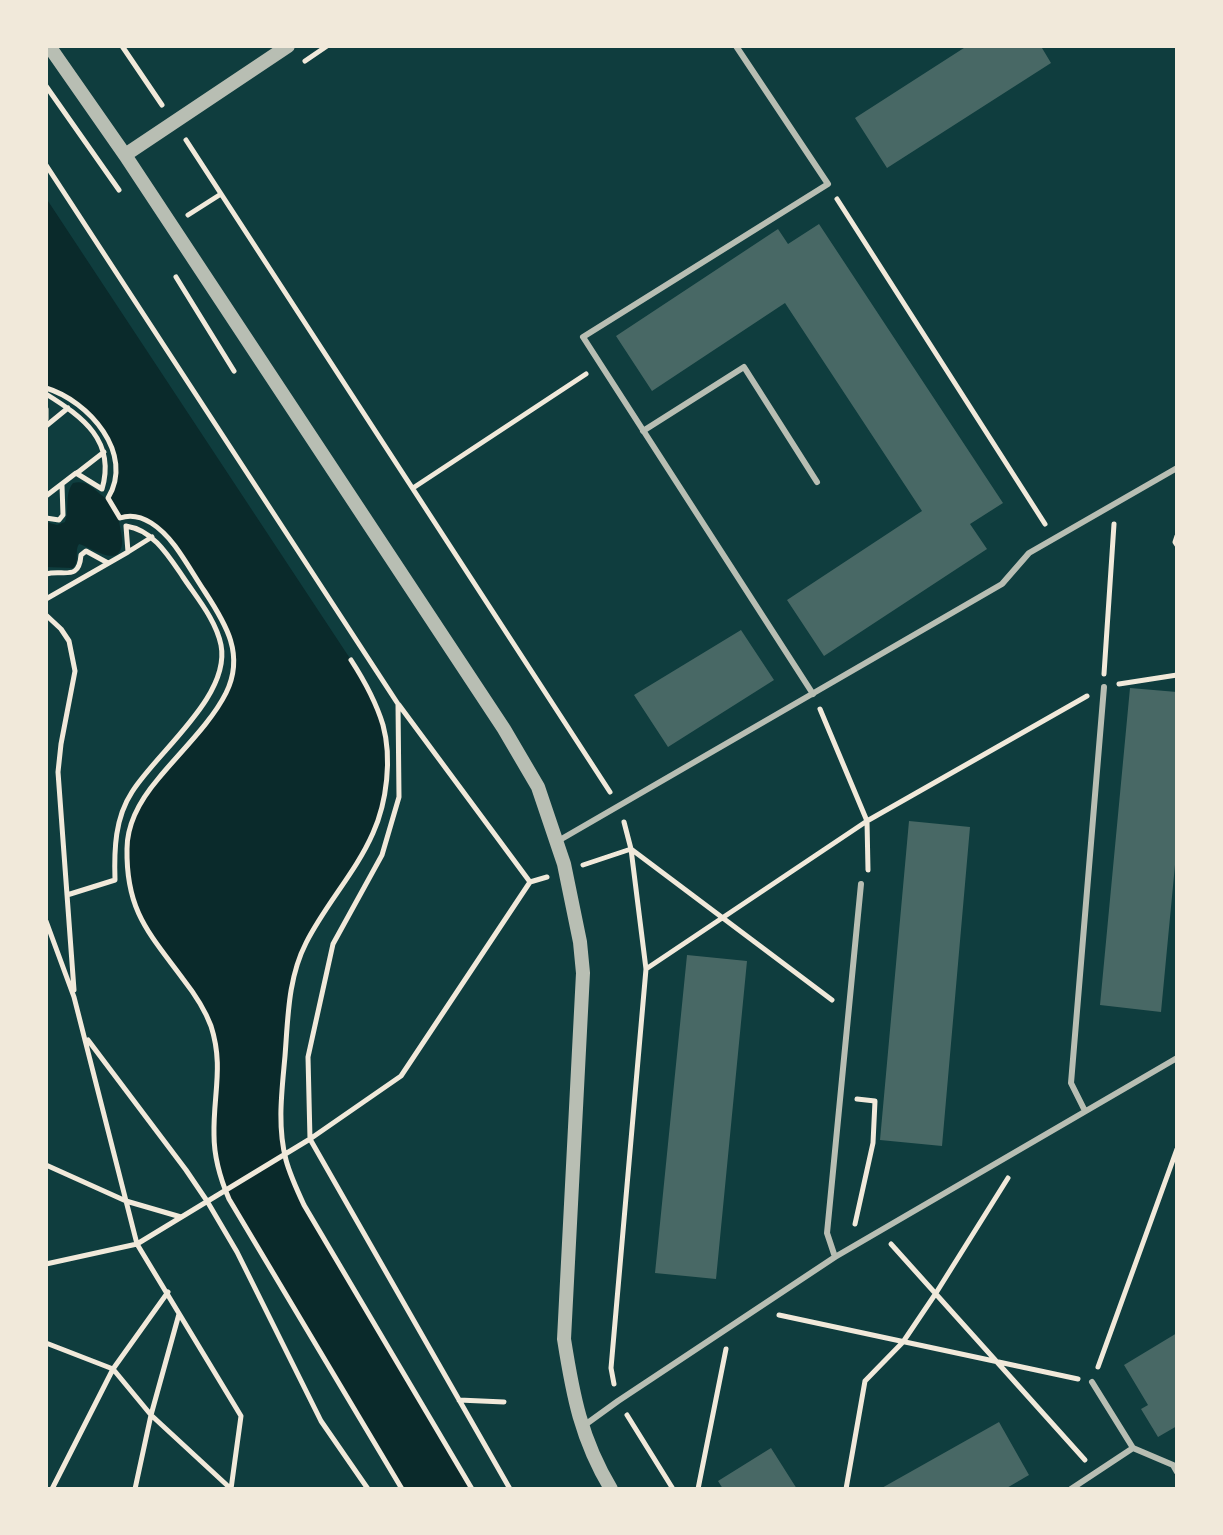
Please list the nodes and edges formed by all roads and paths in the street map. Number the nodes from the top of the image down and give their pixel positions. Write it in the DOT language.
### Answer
graph roads {
  1 [pos="49,46"];
  2 [pos="288,46"];
  3 [pos="736,46"];
  4 [pos="46,86"];
  5 [pos="125,155"];
  6 [pos="46,165"];
  7 [pos="828,184"];
  8 [pos="117,188"];
  9 [pos="169,265"];
  10 [pos="600,365"];
  11 [pos="234,371"];
  12 [pos="46,391"];
  13 [pos="68,408"];
  14 [pos="46,409"];
  15 [pos="46,419"];
  16 [pos="46,426"];
  17 [pos="643,431"];
  18 [pos="104,452"];
  19 [pos="1177,468"];
  20 [pos="77,473"];
  21 [pos="817,482"];
  22 [pos="62,484"];
  23 [pos="413,488"];
  24 [pos="46,496"];
  25 [pos="1115,504"];
  26 [pos="46,518"];
  27 [pos="1177,536"];
  28 [pos="152,537"];
  29 [pos="1055,538"];
  30 [pos="1177,545"];
  31 [pos="128,552"];
  32 [pos="109,563"];
  33 [pos="46,574"];
  34 [pos="46,599"];
  35 [pos="46,615"];
  36 [pos="351,660"];
  37 [pos="1177,675"];
  38 [pos="1104,687"];
  39 [pos="813,694"];
  40 [pos="398,704"];
  41 [pos="484,821"];
  42 [pos="867,821"];
  43 [pos="556,843"];
  44 [pos="631,849"];
  45 [pos="530,882"];
  46 [pos="861,884"];
  47 [pos="67,895"];
  48 [pos="723,918"];
  49 [pos="46,921"];
  50 [pos="646,969"];
  51 [pos="74,997"];
  52 [pos="849,1013"];
  53 [pos="84,1035"];
  54 [pos="1177,1058"];
  55 [pos="841,1097"];
  56 [pos="1085,1111"];
  57 [pos="310,1139"];
  58 [pos="1028,1145"];
  59 [pos="1177,1149"];
  60 [pos="46,1165"];
  61 [pos="126,1201"];
  62 [pos="207,1201"];
  63 [pos="181,1217"];
  64 [pos="855,1226"];
  65 [pos="880,1231"];
  66 [pos="137,1244"];
  67 [pos="835,1257"];
  68 [pos="46,1264"];
  69 [pos="168,1292"];
  70 [pos="936,1293"];
  71 [pos="754,1310"];
  72 [pos="179,1313"];
  73 [pos="903,1342"];
  74 [pos="46,1343"];
  75 [pos="727,1346"];
  76 [pos="996,1361"];
  77 [pos="113,1369"];
  78 [pos="1092,1382"];
  79 [pos="459,1400"];
  80 [pos="504,1402"];
  81 [pos="151,1415"];
  82 [pos="582,1428"];
  83 [pos="1133,1448"];
  84 [pos="1177,1472"];
  85 [pos="1096,1473"];
  86 [pos="52,1489"];
  87 [pos="135,1489"];
  88 [pos="368,1489"];
  89 [pos="402,1489"];
  90 [pos="472,1489"];
  91 [pos="510,1489"];
  92 [pos="611,1489"];
  93 [pos="698,1489"];
  94 [pos="846,1489"];
  95 [pos="1071,1489"];
  1 -- 5 [label="street"];
  2 -- 5 [label="street"];
  3 -- 7 [label="lane"];
  4 -- 8 [label="path"];
  5 -- 43 [label="street"];
  6 -- 40 [label="path"];
  7 -- 10 [label="lane"];
  7 -- 29 [label="path"];
  9 -- 11 [label="path"];
  10 -- 17 [label="lane"];
  10 -- 23 [label="path"];
  12 -- 13 [label="path"];
  12 -- 89 [label="path"];
  13 -- 16 [label="path"];
  13 -- 18 [label="path"];
  14 -- 15 [label="path"];
  17 -- 21 [label="lane"];
  17 -- 39 [label="lane"];
  18 -- 20 [label="path"];
  18 -- 20 [label="path"];
  19 -- 25 [label="lane"];
  20 -- 22 [label="path"];
  22 -- 24 [label="path"];
  22 -- 26 [label="path"];
  25 -- 29 [label="lane"];
  25 -- 38 [label="path"];
  27 -- 30 [label="path"];
  28 -- 31 [label="path"];
  28 -- 31 [label="path"];
  28 -- 47 [label="path"];
  29 -- 39 [label="lane"];
  31 -- 32 [label="path"];
  32 -- 33 [label="path"];
  32 -- 34 [label="path"];
  35 -- 47 [label="path"];
  36 -- 90 [label="path"];
  37 -- 38 [label="path"];
  38 -- 42 [label="path"];
  38 -- 56 [label="lane"];
  39 -- 42 [label="path"];
  39 -- 43 [label="lane"];
  40 -- 41 [label="path"];
  40 -- 57 [label="path"];
  42 -- 48 [label="path"];
  43 -- 82 [label="street"];
  44 -- 48 [label="path"];
  45 -- 57 [label="path"];
  46 -- 52 [label="lane"];
  47 -- 51 [label="path"];
  48 -- 50 [label="path"];
  48 -- 52 [label="path"];
  49 -- 51 [label="path"];
  51 -- 53 [label="path"];
  52 -- 55 [label="lane"];
  53 -- 61 [label="path"];
  53 -- 62 [label="path"];
  54 -- 56 [label="lane"];
  55 -- 64 [label="path"];
  55 -- 67 [label="lane"];
  56 -- 58 [label="lane"];
  57 -- 62 [label="path"];
  57 -- 79 [label="path"];
  58 -- 65 [label="lane"];
  58 -- 70 [label="path"];
  59 -- 78 [label="path"];
  60 -- 61 [label="path"];
  61 -- 63 [label="path"];
  61 -- 66 [label="path"];
  62 -- 63 [label="path"];
  62 -- 88 [label="path"];
  63 -- 66 [label="path"];
  65 -- 67 [label="lane"];
  65 -- 70 [label="path"];
  66 -- 68 [label="path"];
  66 -- 69 [label="path"];
  67 -- 71 [label="lane"];
  69 -- 72 [label="path"];
  69 -- 77 [label="path"];
  70 -- 73 [label="path"];
  70 -- 76 [label="path"];
  71 -- 73 [label="path"];
  71 -- 82 [label="lane"];
  72 -- 81 [label="path"];
  72 -- 81 [label="path"];
  73 -- 76 [label="path"];
  73 -- 94 [label="path"];
  74 -- 77 [label="path"];
  75 -- 93 [label="path"];
  76 -- 78 [label="path"];
  76 -- 85 [label="path"];
  77 -- 81 [label="path"];
  77 -- 86 [label="path"];
  78 -- 83 [label="lane"];
  79 -- 80 [label="path"];
  79 -- 91 [label="path"];
  81 -- 87 [label="path"];
  82 -- 92 [label="street"];
  83 -- 84 [label="lane"];
  83 -- 85 [label="lane"];
  85 -- 95 [label="lane"];
}
